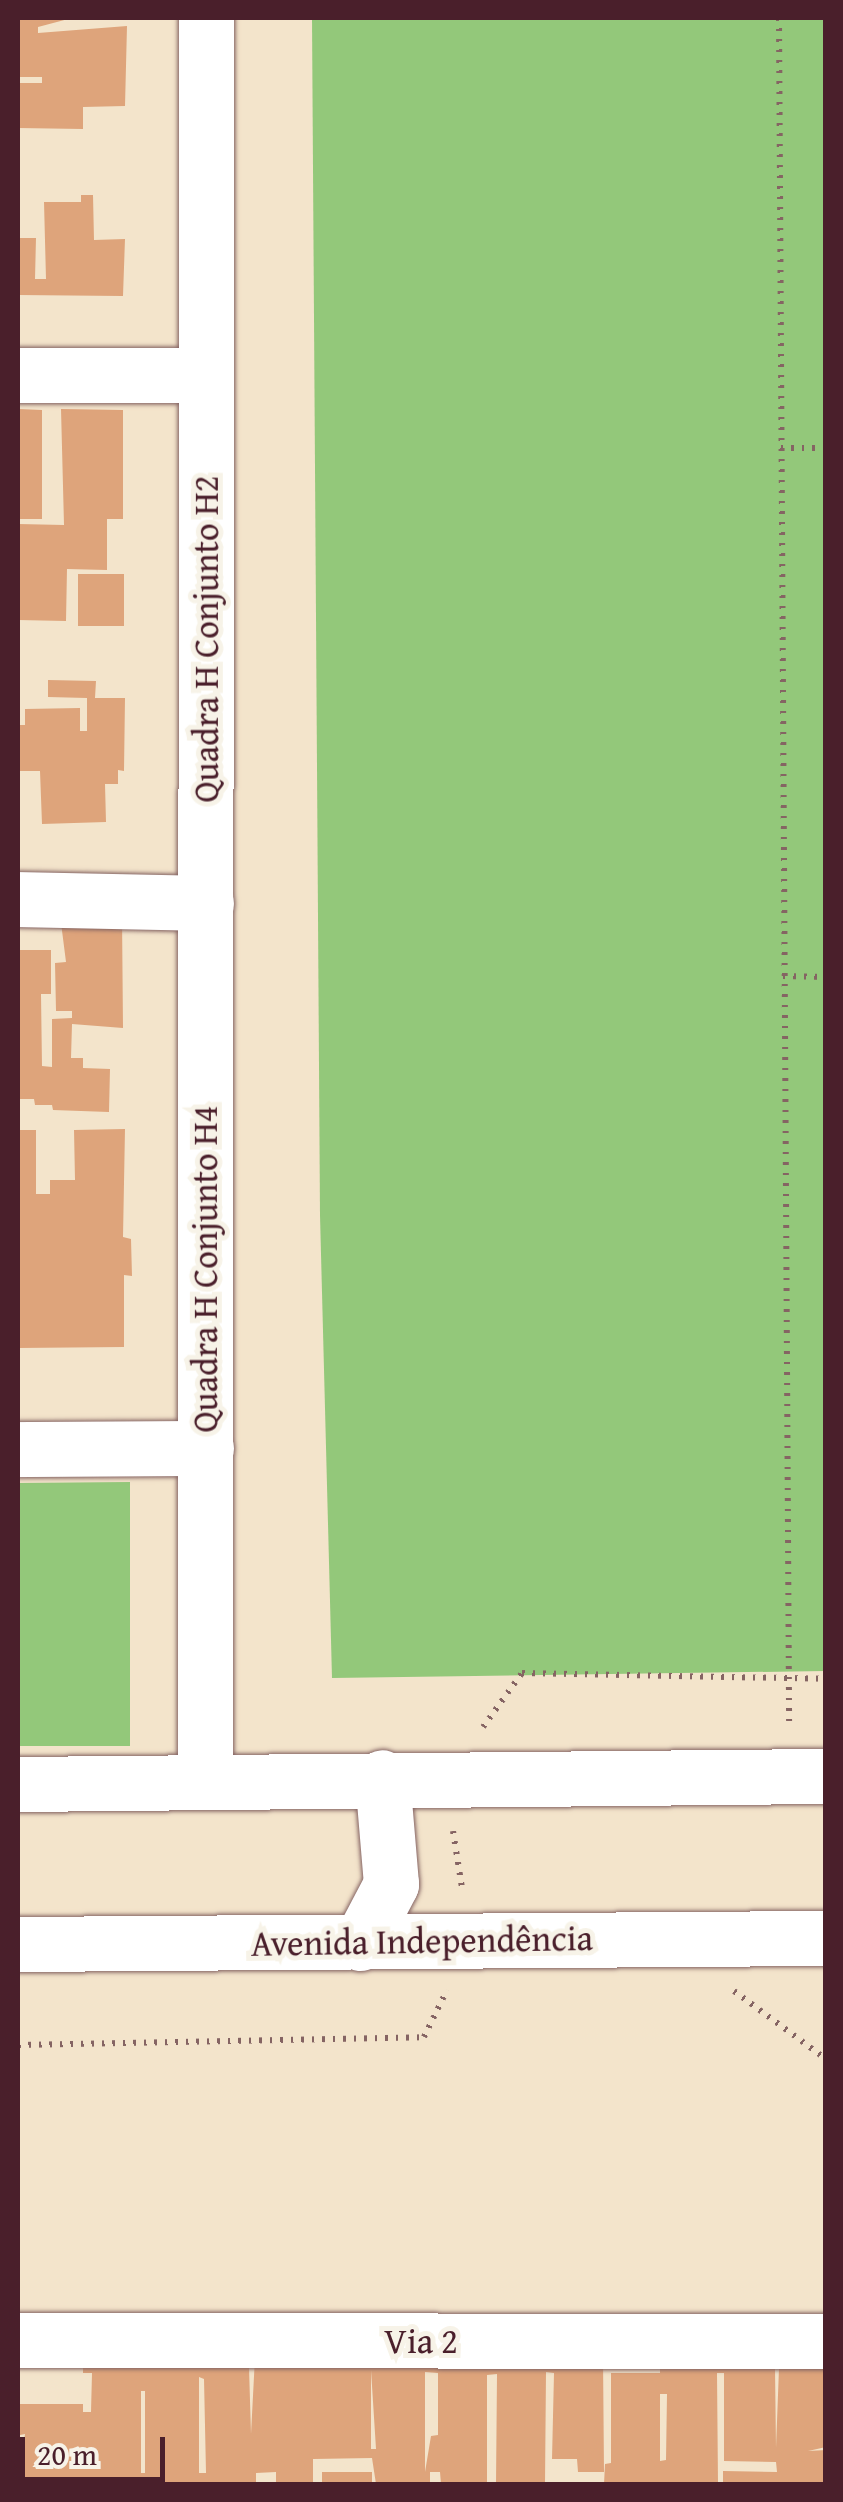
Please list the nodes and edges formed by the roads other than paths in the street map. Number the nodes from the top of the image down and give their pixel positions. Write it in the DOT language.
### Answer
graph roads {
  1 [pos="206,18"];
  2 [pos="18,375"];
  3 [pos="206,376"];
  4 [pos="18,899"];
  5 [pos="206,903"];
  6 [pos="206,1448"];
  7 [pos="18,1449"];
  8 [pos="807,1776"];
  9 [pos="382,1778"];
  10 [pos="205,1780"];
  11 [pos="18,1784"];
  12 [pos="826,1938"];
  13 [pos="360,1943"];
  14 [pos="18,1944"];
  15 [pos="18,2340"];
  16 [pos="826,2341"];
  1 -- 3 [label="street, Quadra H Conjunto H2"];
  2 -- 3 [label="street"];
  3 -- 5 [label="street, Quadra H Conjunto H2"];
  4 -- 5 [label="street"];
  5 -- 6 [label="street, Quadra H Conjunto H4"];
  6 -- 7 [label="street, Quadra H Conjunto H4"];
  6 -- 10 [label="street"];
  8 -- 9 [label="street"];
  9 -- 10 [label="street"];
  9 -- 13 [label="street"];
  10 -- 11 [label="street"];
  12 -- 13 [label="street, Avenida Independência"];
  13 -- 14 [label="street, Avenida Independência"];
  15 -- 16 [label="street, Via 2"];
}
